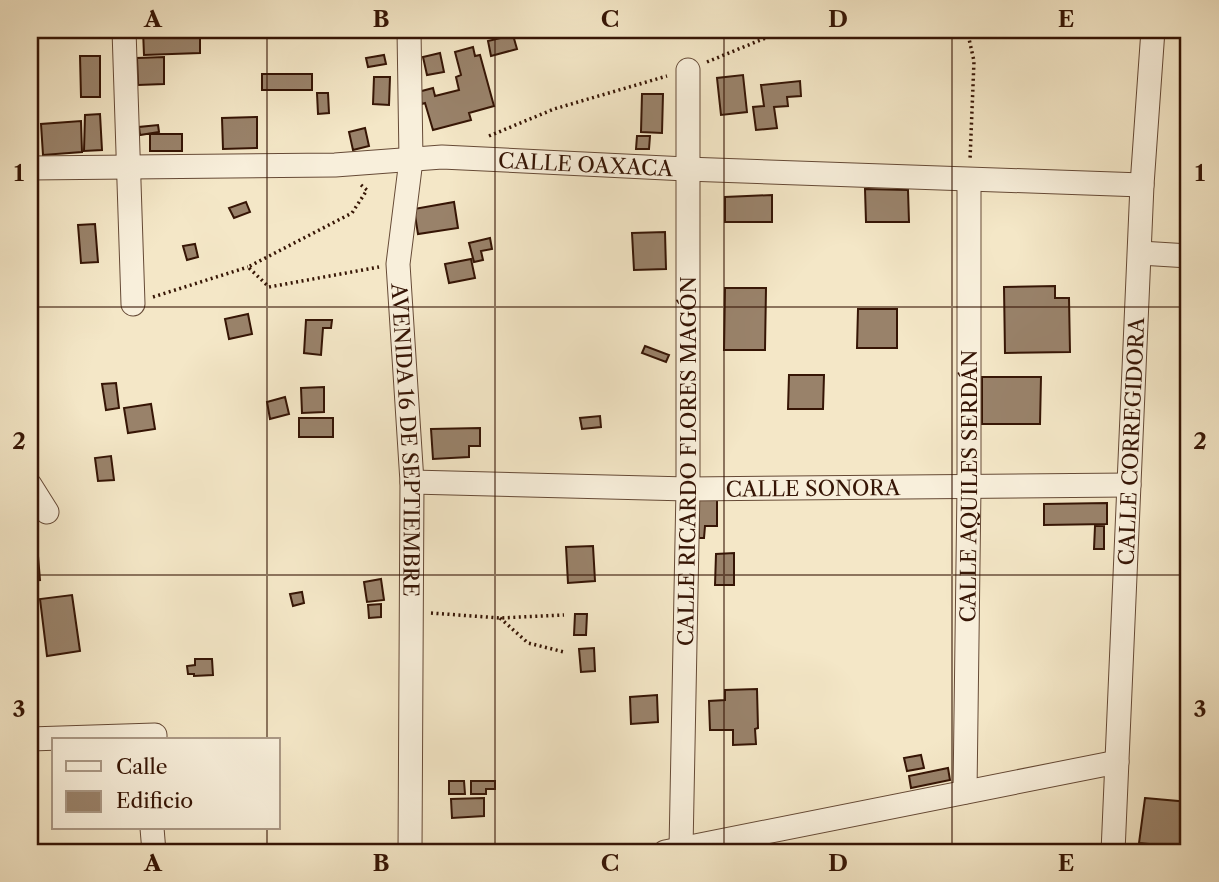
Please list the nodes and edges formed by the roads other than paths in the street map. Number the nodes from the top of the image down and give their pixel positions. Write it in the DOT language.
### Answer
graph roads {
  1 [pos="124,30"];
  2 [pos="410,30"];
  3 [pos="1153,30"];
  4 [pos="688,71"];
  5 [pos="411,160"];
  6 [pos="128,166"];
  7 [pos="30,168"];
  8 [pos="686,169"];
  9 [pos="969,180"];
  10 [pos="1142,185"];
  11 [pos="1140,253"];
  12 [pos="1189,256"];
  13 [pos="133,304"];
  14 [pos="412,482"];
  15 [pos="30,485"];
  16 [pos="1129,485"];
  17 [pos="969,486"];
  18 [pos="688,489"];
  19 [pos="47,512"];
  20 [pos="52,738"];
  21 [pos="61,738"];
  22 [pos="155,738"];
  23 [pos="30,739"];
  24 [pos="1117,762"];
  25 [pos="965,792"];
  26 [pos="152,830"];
  27 [pos="673,851"];
  28 [pos="154,852"];
  29 [pos="410,852"];
  30 [pos="1113,852"];
  1 -- 6 [label="street"];
  2 -- 5 [label="street, AVENIDA 16 DE SEPTIEMBRE"];
  3 -- 10 [label="street, CALLE CORREGIDORA"];
  4 -- 8 [label="street, CALLE RICARDO FLORES MAGÓN"];
  5 -- 6 [label="street, CALLE OAXACA"];
  5 -- 8 [label="street, CALLE OAXACA"];
  5 -- 14 [label="street, AVENIDA 16 DE SEPTIEMBRE"];
  6 -- 7 [label="street, CALLE OAXACA"];
  6 -- 13 [label="street"];
  8 -- 9 [label="street, CALLE OAXACA"];
  8 -- 18 [label="street, CALLE RICARDO FLORES MAGÓN"];
  9 -- 10 [label="street, CALLE OAXACA"];
  9 -- 17 [label="street, CALLE AQUILES SERDÁN"];
  10 -- 11 [label="street, CALLE CORREGIDORA"];
  11 -- 12 [label="street"];
  11 -- 16 [label="street, CALLE CORREGIDORA"];
  14 -- 18 [label="street, CALLE SONORA"];
  14 -- 29 [label="street, AVENIDA 16 DE SEPTIEMBRE"];
  15 -- 19 [label="street"];
  16 -- 17 [label="street, CALLE SONORA"];
  16 -- 24 [label="street, CALLE CORREGIDORA"];
  17 -- 18 [label="street, CALLE SONORA"];
  17 -- 25 [label="street, CALLE AQUILES SERDÁN"];
  18 -- 27 [label="street, CALLE RICARDO FLORES MAGÓN"];
  20 -- 23 [label="street"];
  21 -- 22 [label="street"];
  24 -- 25 [label="street"];
  24 -- 30 [label="street, CALLE CORREGIDORA"];
  25 -- 27 [label="street"];
  26 -- 28 [label="street"];
}
